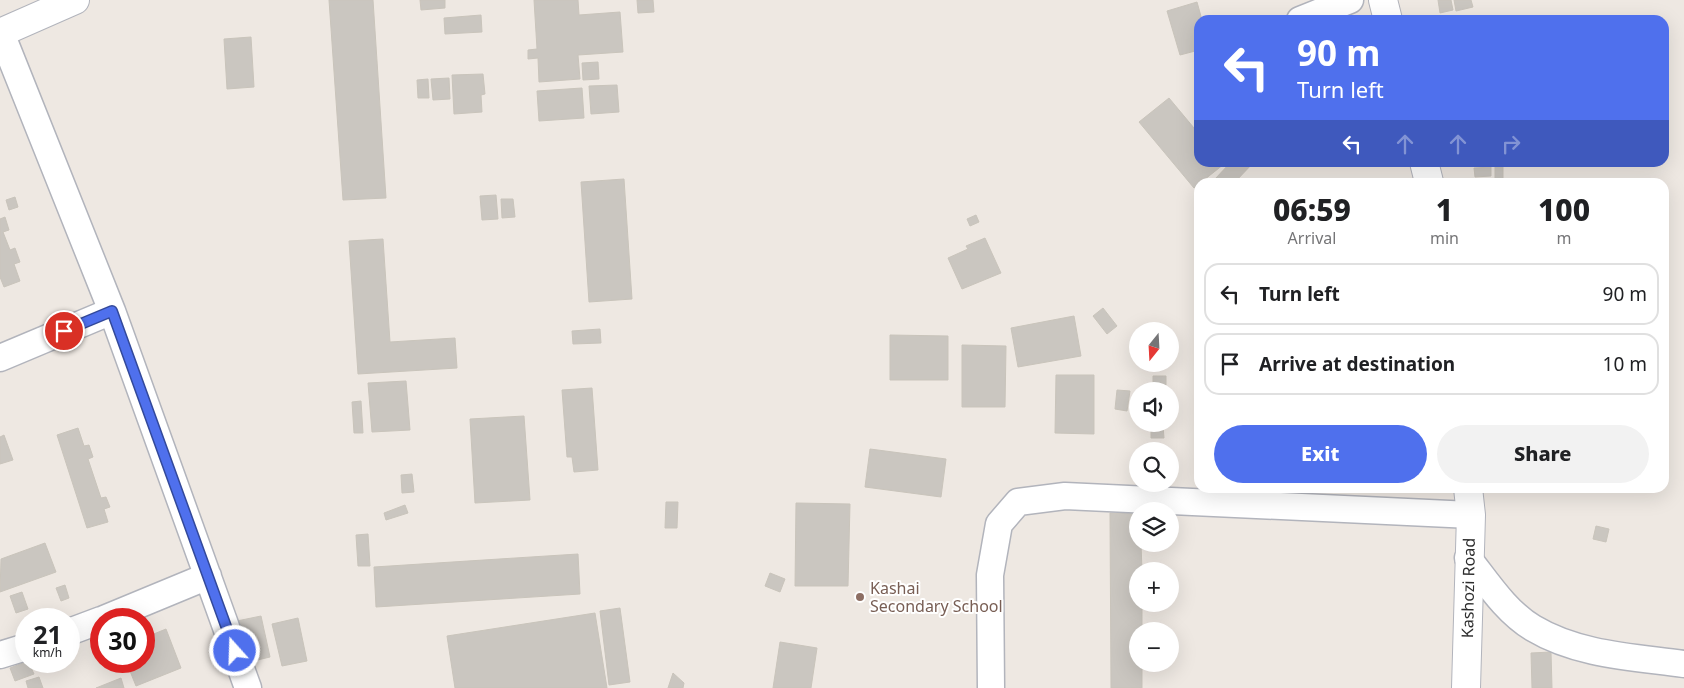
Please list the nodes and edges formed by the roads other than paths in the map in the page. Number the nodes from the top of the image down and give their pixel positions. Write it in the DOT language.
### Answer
graph roads {
  1 [pos="75,0"];
  2 [pos="1350,0"];
  3 [pos="1383,0"];
  4 [pos="1312,15"];
  5 [pos="1387,15"];
  6 [pos="1,33"];
  7 [pos="112,311"];
  8 [pos="0,358"];
  9 [pos="1468,493"];
  10 [pos="1470,515"];
  11 [pos="1468,558"];
  12 [pos="208,576"];
  13 [pos="130,608"];
  14 [pos="15,650"];
  15 [pos="0,655"];
  16 [pos="1684,664"];
  17 [pos="248,688"];
  18 [pos="990,688"];
  19 [pos="1466,688"];
  1 -- 6 [label="main road"];
  2 -- 4 [label="street"];
  3 -- 5 [label="main road"];
  6 -- 7 [label="street"];
  7 -- 8 [label="street"];
  7 -- 12 [label="street"];
  9 -- 10 [label="main road, Kashozi Road"];
  10 -- 11 [label="main road, Kashozi Road"];
  10 -- 18 [label="street"];
  11 -- 16 [label="street"];
  11 -- 19 [label="main road, Kashozi Road"];
  12 -- 13 [label="street"];
  12 -- 17 [label="street"];
  14 -- 15 [label="street"];
}
